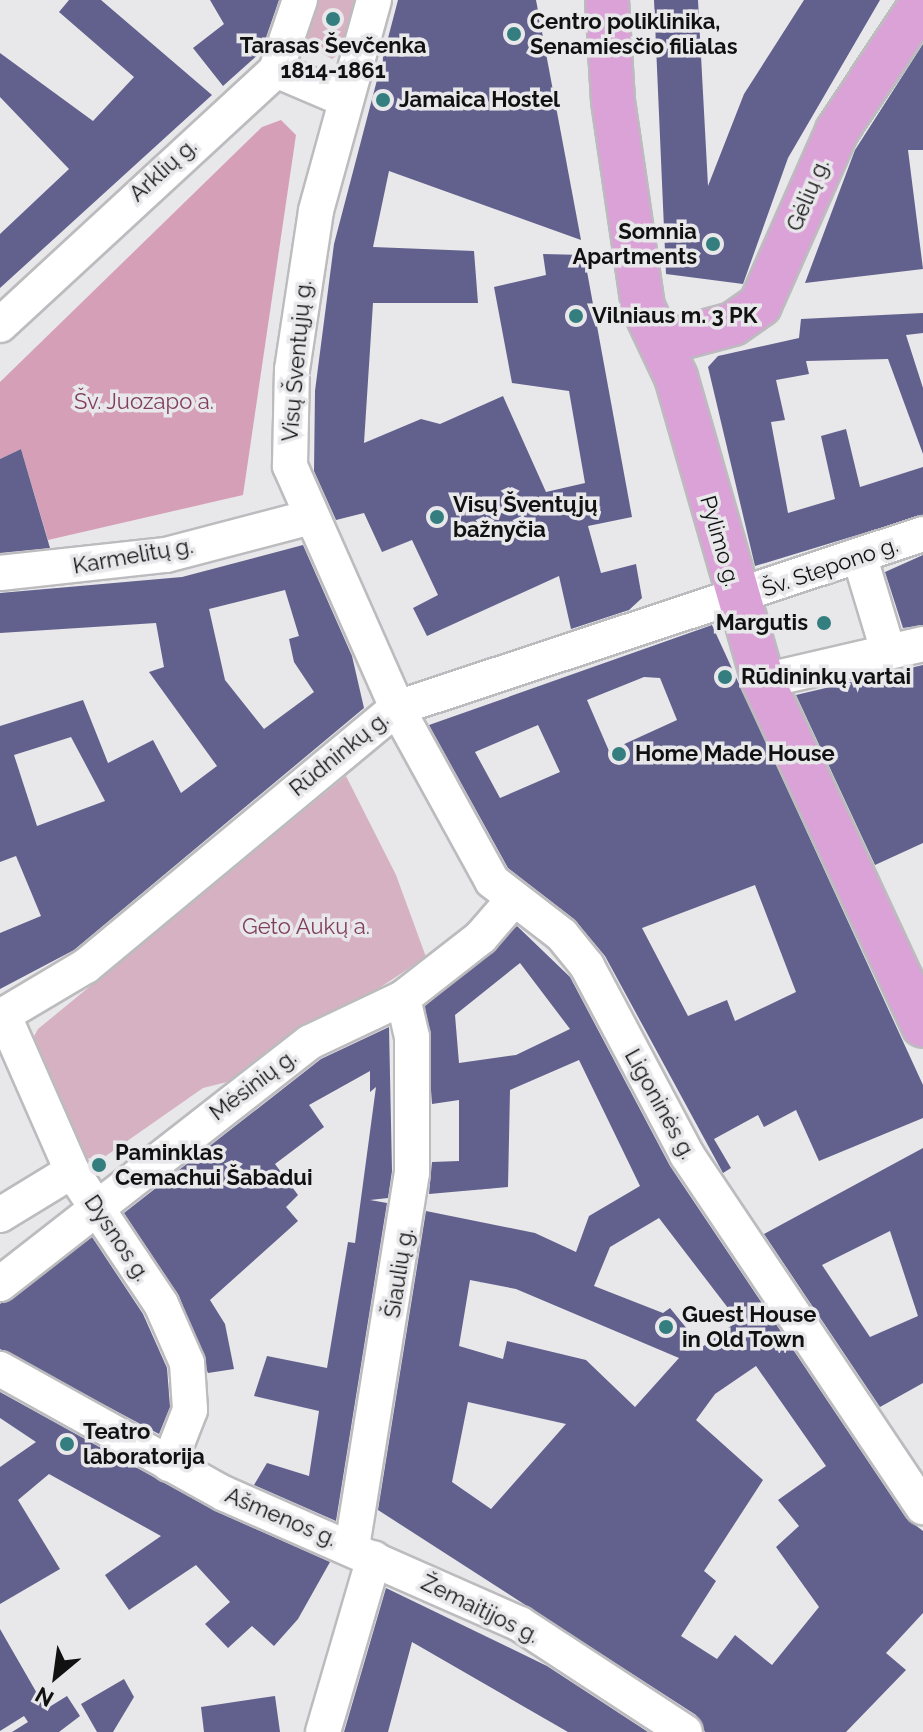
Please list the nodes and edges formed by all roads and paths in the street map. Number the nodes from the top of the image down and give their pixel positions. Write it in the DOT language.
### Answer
graph roads {
  1 [pos="300,0"];
  2 [pos="374,0"];
  3 [pos="923,1"];
  4 [pos="603,10"];
  5 [pos="276,70"];
  6 [pos="344,99"];
  7 [pos="0,325"];
  8 [pos="662,343"];
  9 [pos="311,517"];
  10 [pos="923,534"];
  11 [pos="860,558"];
  12 [pos="0,573"];
  13 [pos="736,598"];
  14 [pos="923,644"];
  15 [pos="888,651"];
  16 [pos="763,681"];
  17 [pos="397,708"];
  18 [pos="513,900"];
  19 [pos="403,998"];
  20 [pos="2,1016"];
  21 [pos="923,1026"];
  22 [pos="72,1171"];
  23 [pos="95,1206"];
  24 [pos="0,1215"];
  25 [pos="0,1284"];
  26 [pos="0,1369"];
  27 [pos="169,1464"];
  28 [pos="923,1507"];
  29 [pos="363,1552"];
  30 [pos="323,1732"];
  31 [pos="685,1732"];
  1 -- 5 [label="street"];
  2 -- 6 [label="street, Visų Šventųjų g."];
  3 -- 8 [label="main road, Gėlių g."];
  4 -- 8 [label="main road, Pylimo g."];
  5 -- 6 [label="street"];
  5 -- 7 [label="street, Arklių g."];
  6 -- 9 [label="street, Visų Šventųjų g."];
  8 -- 13 [label="main road, Pylimo g."];
  9 -- 12 [label="street, Karmelitų g."];
  9 -- 17 [label="street, Visų Šventųjų g."];
  10 -- 11 [label="street, Šv. Stepono g."];
  11 -- 13 [label="street, Šv. Stepono g."];
  11 -- 15 [label="street"];
  13 -- 16 [label="main road, Pylimo g."];
  13 -- 17 [label="street, Rūdninkų g."];
  14 -- 15 [label="street"];
  15 -- 16 [label="street"];
  16 -- 21 [label="main road, Pylimo g."];
  17 -- 18 [label="street, Ligoninės g."];
  17 -- 20 [label="street, Rūdninkų g."];
  18 -- 19 [label="street, Mėsinių g."];
  18 -- 28 [label="street, Ligoninės g."];
  19 -- 23 [label="street, Mėsinių g."];
  19 -- 29 [label="street, Šiaulių g."];
  20 -- 22 [label="street, Dysnos g."];
  22 -- 23 [label="street, Dysnos g."];
  22 -- 24 [label="street"];
  23 -- 25 [label="street, Mėsinių g."];
  23 -- 27 [label="street, Dysnos g."];
  26 -- 27 [label="street, Ašmenos g."];
  27 -- 29 [label="street, Ašmenos g."];
  29 -- 30 [label="street, Šiaulių g."];
  29 -- 31 [label="street, Žemaitijos g."];
}
